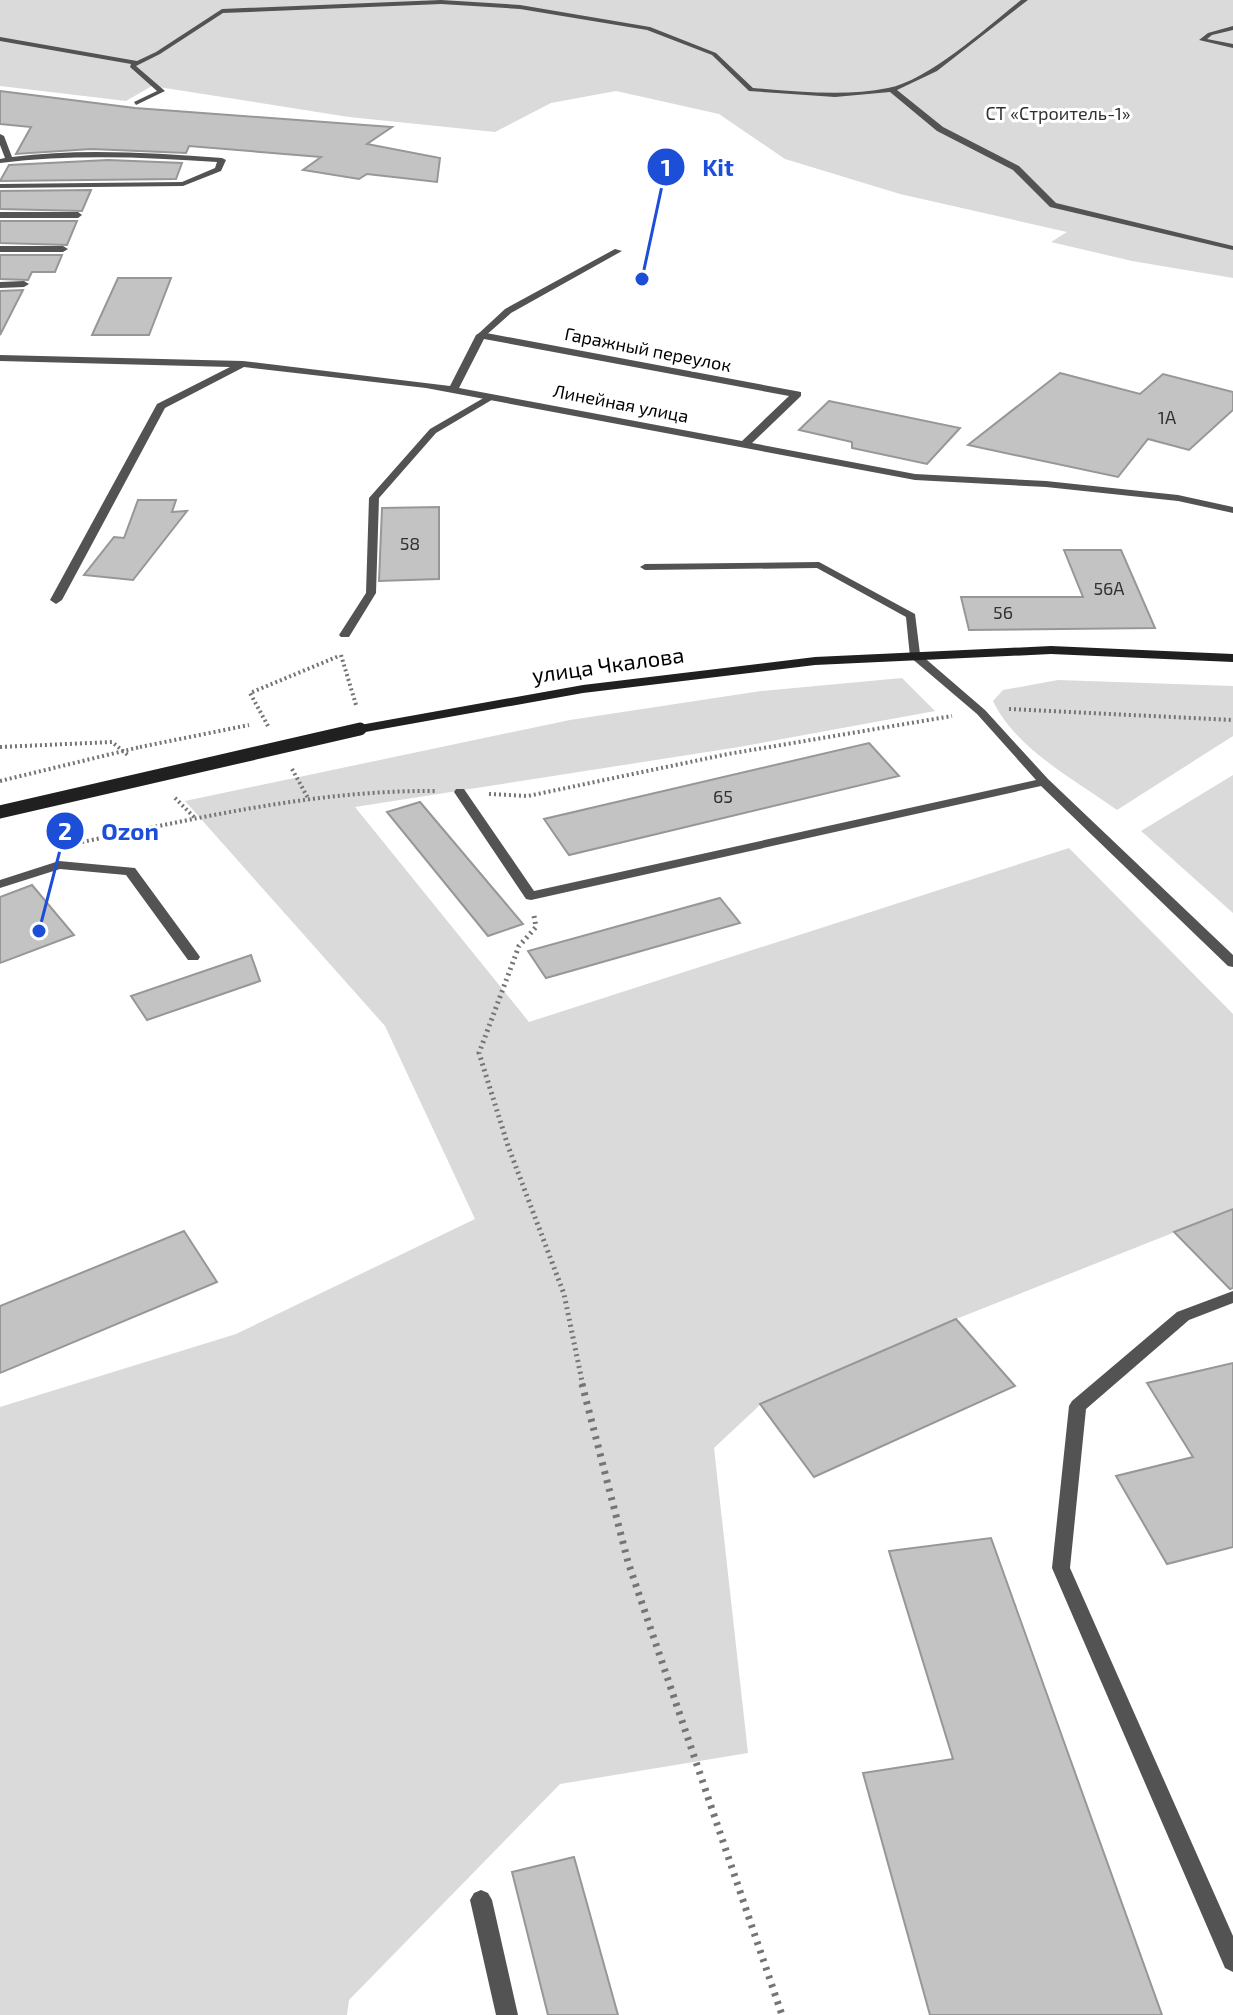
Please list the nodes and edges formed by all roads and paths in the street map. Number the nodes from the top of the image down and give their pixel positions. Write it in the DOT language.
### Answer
graph roads {
  1 [pos="1025,0"];
  2 [pos="1233,28"];
  3 [pos="0,39"];
  4 [pos="1233,46"];
  5 [pos="138,63"];
  6 [pos="892,90"];
  7 [pos="136,103"];
  8 [pos="0,136"];
  9 [pos="9,158"];
  10 [pos="0,161"];
  11 [pos="0,186"];
  12 [pos="0,215"];
  13 [pos="78,215"];
  14 [pos="1233,248"];
  15 [pos="0,249"];
  16 [pos="63,249"];
  17 [pos="618,251"];
  18 [pos="24,284"];
  19 [pos="0,285"];
  20 [pos="481,335"];
  21 [pos="0,358"];
  22 [pos="243,364"];
  23 [pos="453,390"];
  24 [pos="490,398"];
  25 [pos="744,445"];
  26 [pos="1233,510"];
  27 [pos="645,567"];
  28 [pos="56,600"];
  29 [pos="345,635"];
  30 [pos="341,655"];
  31 [pos="914,655"];
  32 [pos="1233,658"];
  33 [pos="356,706"];
  34 [pos="981,712"];
  35 [pos="1233,720"];
  36 [pos="249,725"];
  37 [pos="272,733"];
  38 [pos="287,760"];
  39 [pos="0,781"];
  40 [pos="1044,782"];
  41 [pos="460,792"];
  42 [pos="309,800"];
  43 [pos="0,812"];
  44 [pos="79,843"];
  45 [pos="0,884"];
  46 [pos="531,896"];
  47 [pos="193,957"];
  48 [pos="1233,963"];
  49 [pos="1233,1297"];
  50 [pos="481,1900"];
  51 [pos="1233,1961"];
  52 [pos="507,2015"];
  53 [pos="782,2015"];
  1 -- 6 [label="lane"];
  2 -- 4 [label="lane"];
  3 -- 5 [label="lane"];
  5 -- 6 [label="lane"];
  5 -- 7 [label="lane"];
  6 -- 14 [label="lane"];
  8 -- 9 [label="lane"];
  9 -- 10 [label="lane"];
  9 -- 11 [label="lane"];
  12 -- 13 [label="street"];
  15 -- 16 [label="street"];
  17 -- 20 [label="lane"];
  18 -- 19 [label="street"];
  20 -- 23 [label="street"];
  20 -- 25 [label="street, Гаражный переулок"];
  21 -- 22 [label="street, Линейная улица"];
  22 -- 23 [label="street, Линейная улица"];
  22 -- 28 [label="street"];
  23 -- 24 [label="street, Линейная улица"];
  24 -- 25 [label="street, Линейная улица"];
  24 -- 29 [label="lane"];
  25 -- 26 [label="street, Линейная улица"];
  27 -- 31 [label="lane"];
  29 -- 30 [label="path"];
  30 -- 33 [label="path"];
  30 -- 37 [label="path"];
  31 -- 32 [label="main road, улица Чкалова"];
  31 -- 34 [label="lane"];
  31 -- 43 [label="main road, улица Чкалова, bridge"];
  34 -- 35 [label="path"];
  34 -- 40 [label="lane"];
  34 -- 41 [label="path"];
  36 -- 39 [label="path, bridge"];
  38 -- 42 [label="path"];
  40 -- 46 [label="lane"];
  40 -- 48 [label="lane"];
  41 -- 42 [label="path"];
  41 -- 46 [label="lane"];
  42 -- 44 [label="path"];
  45 -- 47 [label="lane"];
  46 -- 53 [label="path"];
  49 -- 51 [label="lane"];
  50 -- 52 [label="lane"];
}
